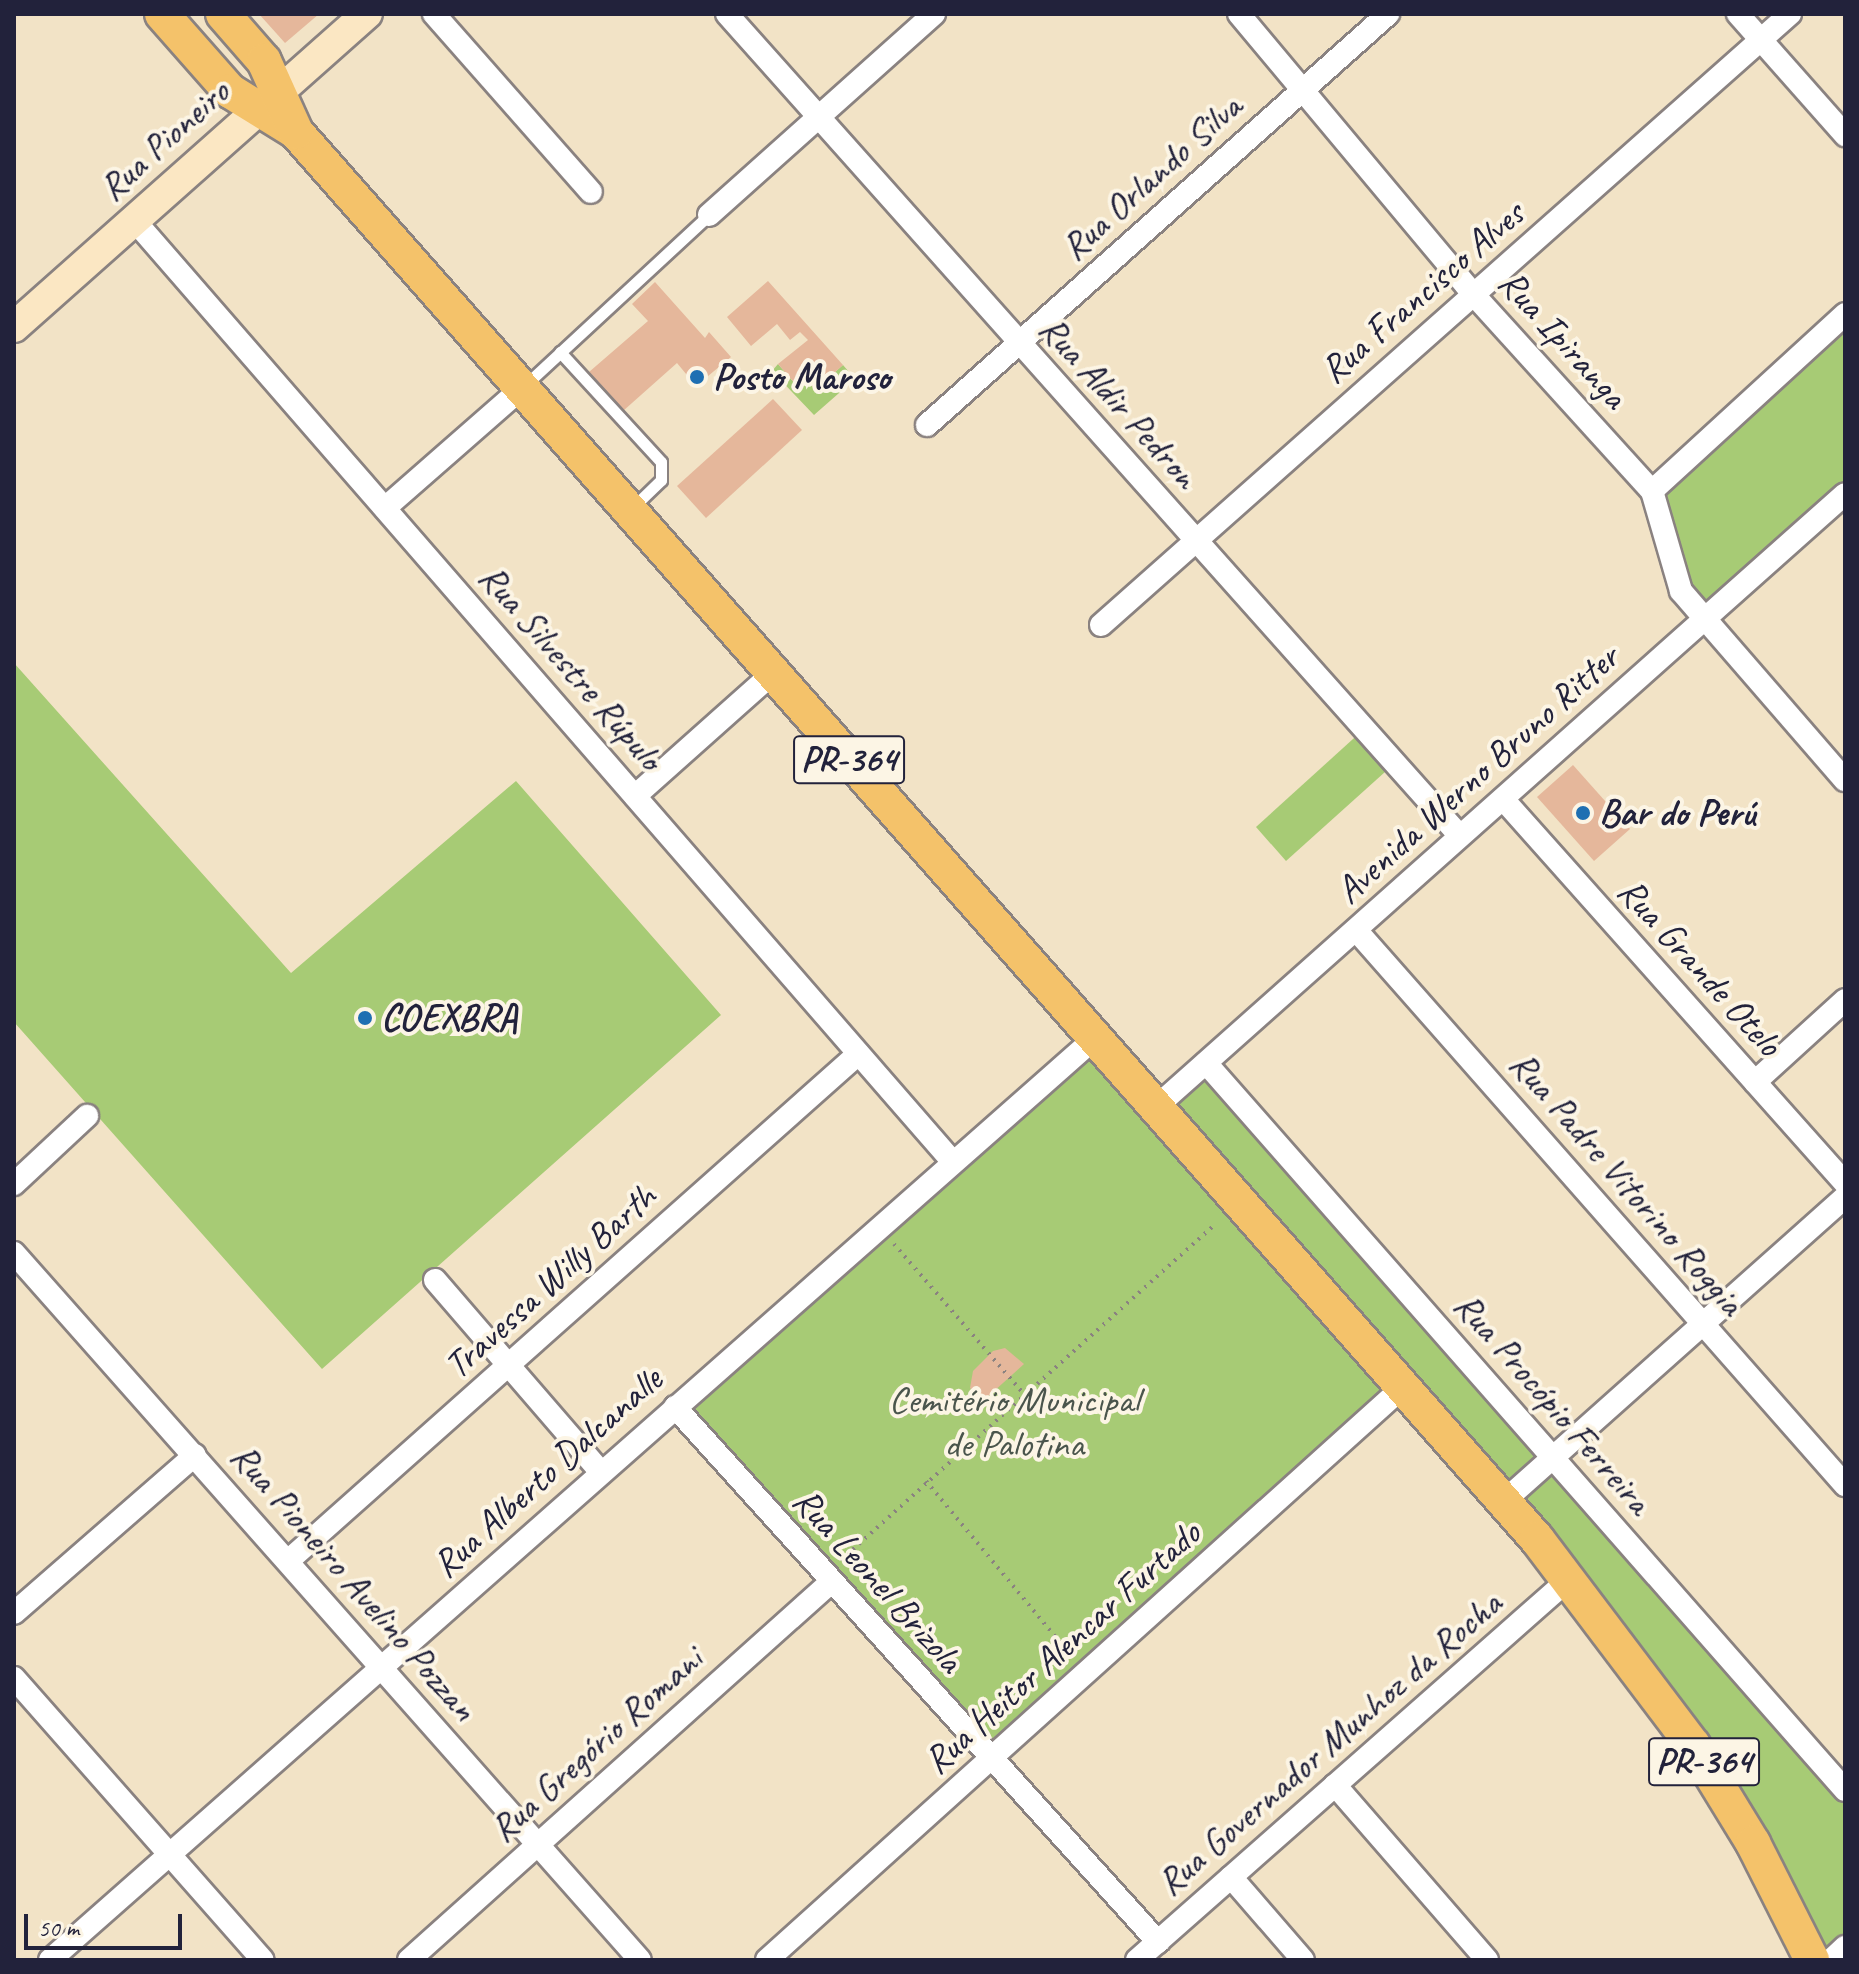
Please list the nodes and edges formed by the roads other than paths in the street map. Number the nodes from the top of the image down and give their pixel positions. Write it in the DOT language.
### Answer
graph roads {
  1 [pos="162,14"];
  2 [pos="223,14"];
  3 [pos="367,14"];
  4 [pos="434,14"];
  5 [pos="727,14"];
  6 [pos="934,14"];
  7 [pos="1239,14"];
  8 [pos="1388,14"];
  9 [pos="1738,14"];
  10 [pos="1790,14"];
  11 [pos="1761,40"];
  12 [pos="1305,88"];
  13 [pos="269,101"];
  14 [pos="817,118"];
  15 [pos="1845,135"];
  16 [pos="591,192"];
  17 [pos="709,215"];
  18 [pos="134,220"];
  19 [pos="1474,295"];
  20 [pos="1845,314"];
  21 [pos="14,327"];
  22 [pos="1019,343"];
  23 [pos="560,352"];
  24 [pos="523,387"];
  25 [pos="927,425"];
  26 [pos="1652,491"];
  27 [pos="1845,494"];
  28 [pos="385,508"];
  29 [pos="631,509"];
  30 [pos="1195,541"];
  31 [pos="1703,621"];
  32 [pos="1101,625"];
  33 [pos="773,673"];
  34 [pos="1845,780"];
  35 [pos="635,796"];
  36 [pos="1503,799"];
  37 [pos="1460,836"];
  38 [pos="1356,930"];
  39 [pos="1845,1000"];
  40 [pos="1094,1039"];
  41 [pos="858,1054"];
  42 [pos="1206,1063"];
  43 [pos="1755,1082"];
  44 [pos="1156,1107"];
  45 [pos="87,1116"];
  46 [pos="953,1162"];
  47 [pos="1845,1183"];
  48 [pos="14,1184"];
  49 [pos="1845,1197"];
  50 [pos="14,1253"];
  51 [pos="435,1280"];
  52 [pos="1703,1324"];
  53 [pos="509,1366"];
  54 [pos="1404,1386"];
  55 [pos="675,1407"];
  56 [pos="195,1455"];
  57 [pos="1553,1458"];
  58 [pos="601,1472"];
  59 [pos="1845,1485"];
  60 [pos="1503,1502"];
  61 [pos="288,1561"];
  62 [pos="1568,1580"];
  63 [pos="831,1582"];
  64 [pos="14,1613"];
  65 [pos="381,1667"];
  66 [pos="14,1678"];
  67 [pos="991,1760"];
  68 [pos="1335,1785"];
  69 [pos="1845,1790"];
  70 [pos="538,1844"];
  71 [pos="170,1855"];
  72 [pos="1231,1877"];
  73 [pos="1158,1942"];
  74 [pos="1845,1947"];
  75 [pos="50,1960"];
  76 [pos="263,1960"];
  77 [pos="409,1960"];
  78 [pos="640,1960"];
  79 [pos="767,1960"];
  80 [pos="1137,1960"];
  81 [pos="1303,1960"];
  82 [pos="1487,1960"];
  83 [pos="1812,1960"];
  84 [pos="1831,1960"];
  1 -- 13 [label="main road"];
  2 -- 13 [label="main road"];
  3 -- 13 [label="street, Rua Pioneiro"];
  4 -- 16 [label="street"];
  5 -- 14 [label="street, Rua Aldir Pedron"];
  6 -- 14 [label="street"];
  7 -- 12 [label="street, Rua Ipiranga"];
  8 -- 12 [label="street, Rua Orlando Silva"];
  9 -- 11 [label="street"];
  10 -- 11 [label="street, Rua Francisco Alves"];
  11 -- 15 [label="street"];
  11 -- 19 [label="street, Rua Francisco Alves"];
  12 -- 19 [label="street, Rua Ipiranga"];
  12 -- 22 [label="street, Rua Orlando Silva"];
  13 -- 18 [label="street, Rua Pioneiro"];
  13 -- 24 [label="main road, PR-364"];
  14 -- 17 [label="street"];
  14 -- 22 [label="street, Rua Aldir Pedron"];
  17 -- 23 [label="lane"];
  18 -- 21 [label="street, Rua Pioneiro"];
  18 -- 28 [label="street, Rua Silvestre Rúpulo"];
  19 -- 26 [label="street, Rua Ipiranga"];
  19 -- 30 [label="street, Rua Francisco Alves"];
  20 -- 26 [label="street"];
  22 -- 25 [label="street, Rua Orlando Silva"];
  22 -- 30 [label="street, Rua Aldir Pedron"];
  23 -- 24 [label="lane"];
  23 -- 29 [label="lane"];
  24 -- 28 [label="street"];
  24 -- 29 [label="main road, PR-364"];
  26 -- 31 [label="street, Rua Ipiranga"];
  27 -- 31 [label="street, Avenida Werno Bruno Ritter"];
  28 -- 35 [label="street, Rua Silvestre Rúpulo"];
  29 -- 33 [label="main road, PR-364"];
  30 -- 32 [label="street, Rua Francisco Alves"];
  30 -- 37 [label="street, Rua Aldir Pedron"];
  31 -- 34 [label="street, Rua Ipiranga"];
  31 -- 36 [label="street, Avenida Werno Bruno Ritter"];
  33 -- 35 [label="street"];
  33 -- 40 [label="main road, PR-364"];
  35 -- 41 [label="street, Rua Silvestre Rúpulo"];
  36 -- 37 [label="street, Avenida Werno Bruno Ritter"];
  36 -- 43 [label="street, Rua Grande Otelo"];
  37 -- 38 [label="street, Avenida Werno Bruno Ritter"];
  38 -- 42 [label="street, Avenida Werno Bruno Ritter"];
  38 -- 52 [label="street, Rua Padre Vitorino Roggia"];
  39 -- 43 [label="street"];
  40 -- 44 [label="main road, PR-364"];
  40 -- 46 [label="street, Rua Alberto Dalcanalle"];
  41 -- 46 [label="street, Rua Silvestre Rúpulo"];
  41 -- 53 [label="street, Travessa Willy Barth"];
  42 -- 44 [label="street, Avenida Werno Bruno Ritter"];
  42 -- 57 [label="street, Rua Procópio Ferreira"];
  43 -- 47 [label="street, Rua Grande Otelo"];
  44 -- 54 [label="main road, PR-364"];
  45 -- 48 [label="street"];
  46 -- 55 [label="street, Rua Alberto Dalcanalle"];
  49 -- 52 [label="street"];
  50 -- 56 [label="street, Rua Pioneiro Avelino Pozzan"];
  51 -- 53 [label="street"];
  52 -- 57 [label="street"];
  52 -- 59 [label="street, Rua Padre Vitorino Roggia"];
  53 -- 58 [label="street"];
  53 -- 61 [label="street, Travessa Willy Barth"];
  54 -- 60 [label="main road, PR-364"];
  54 -- 67 [label="street, Rua Heitor Alencar Furtado"];
  55 -- 58 [label="street, Rua Alberto Dalcanalle"];
  55 -- 63 [label="street, Rua Leonel Brizola"];
  56 -- 61 [label="street, Rua Pioneiro Avelino Pozzan"];
  56 -- 64 [label="street"];
  57 -- 60 [label="street"];
  57 -- 69 [label="street, Rua Procópio Ferreira"];
  58 -- 65 [label="street, Rua Alberto Dalcanalle"];
  60 -- 62 [label="main road, PR-364"];
  61 -- 65 [label="street, Rua Pioneiro Avelino Pozzan"];
  62 -- 68 [label="street, Rua Governador Munhoz da Rocha"];
  62 -- 83 [label="main road, PR-364"];
  63 -- 67 [label="street, Rua Leonel Brizola"];
  63 -- 70 [label="street, Rua Gregório Romani"];
  65 -- 70 [label="street, Rua Pioneiro Avelino Pozzan"];
  65 -- 71 [label="street, Rua Alberto Dalcanalle"];
  66 -- 71 [label="street"];
  67 -- 73 [label="street, Rua Leonel Brizola"];
  67 -- 79 [label="street, Rua Heitor Alencar Furtado"];
  68 -- 72 [label="street, Rua Governador Munhoz da Rocha"];
  68 -- 82 [label="street"];
  70 -- 77 [label="street, Rua Gregório Romani"];
  70 -- 78 [label="street, Rua Pioneiro Avelino Pozzan"];
  71 -- 75 [label="street, Rua Alberto Dalcanalle"];
  71 -- 76 [label="street"];
  72 -- 73 [label="street, Rua Governador Munhoz da Rocha"];
  72 -- 81 [label="street"];
  73 -- 80 [label="street, Rua Governador Munhoz da Rocha"];
  74 -- 84 [label="street"];
}
